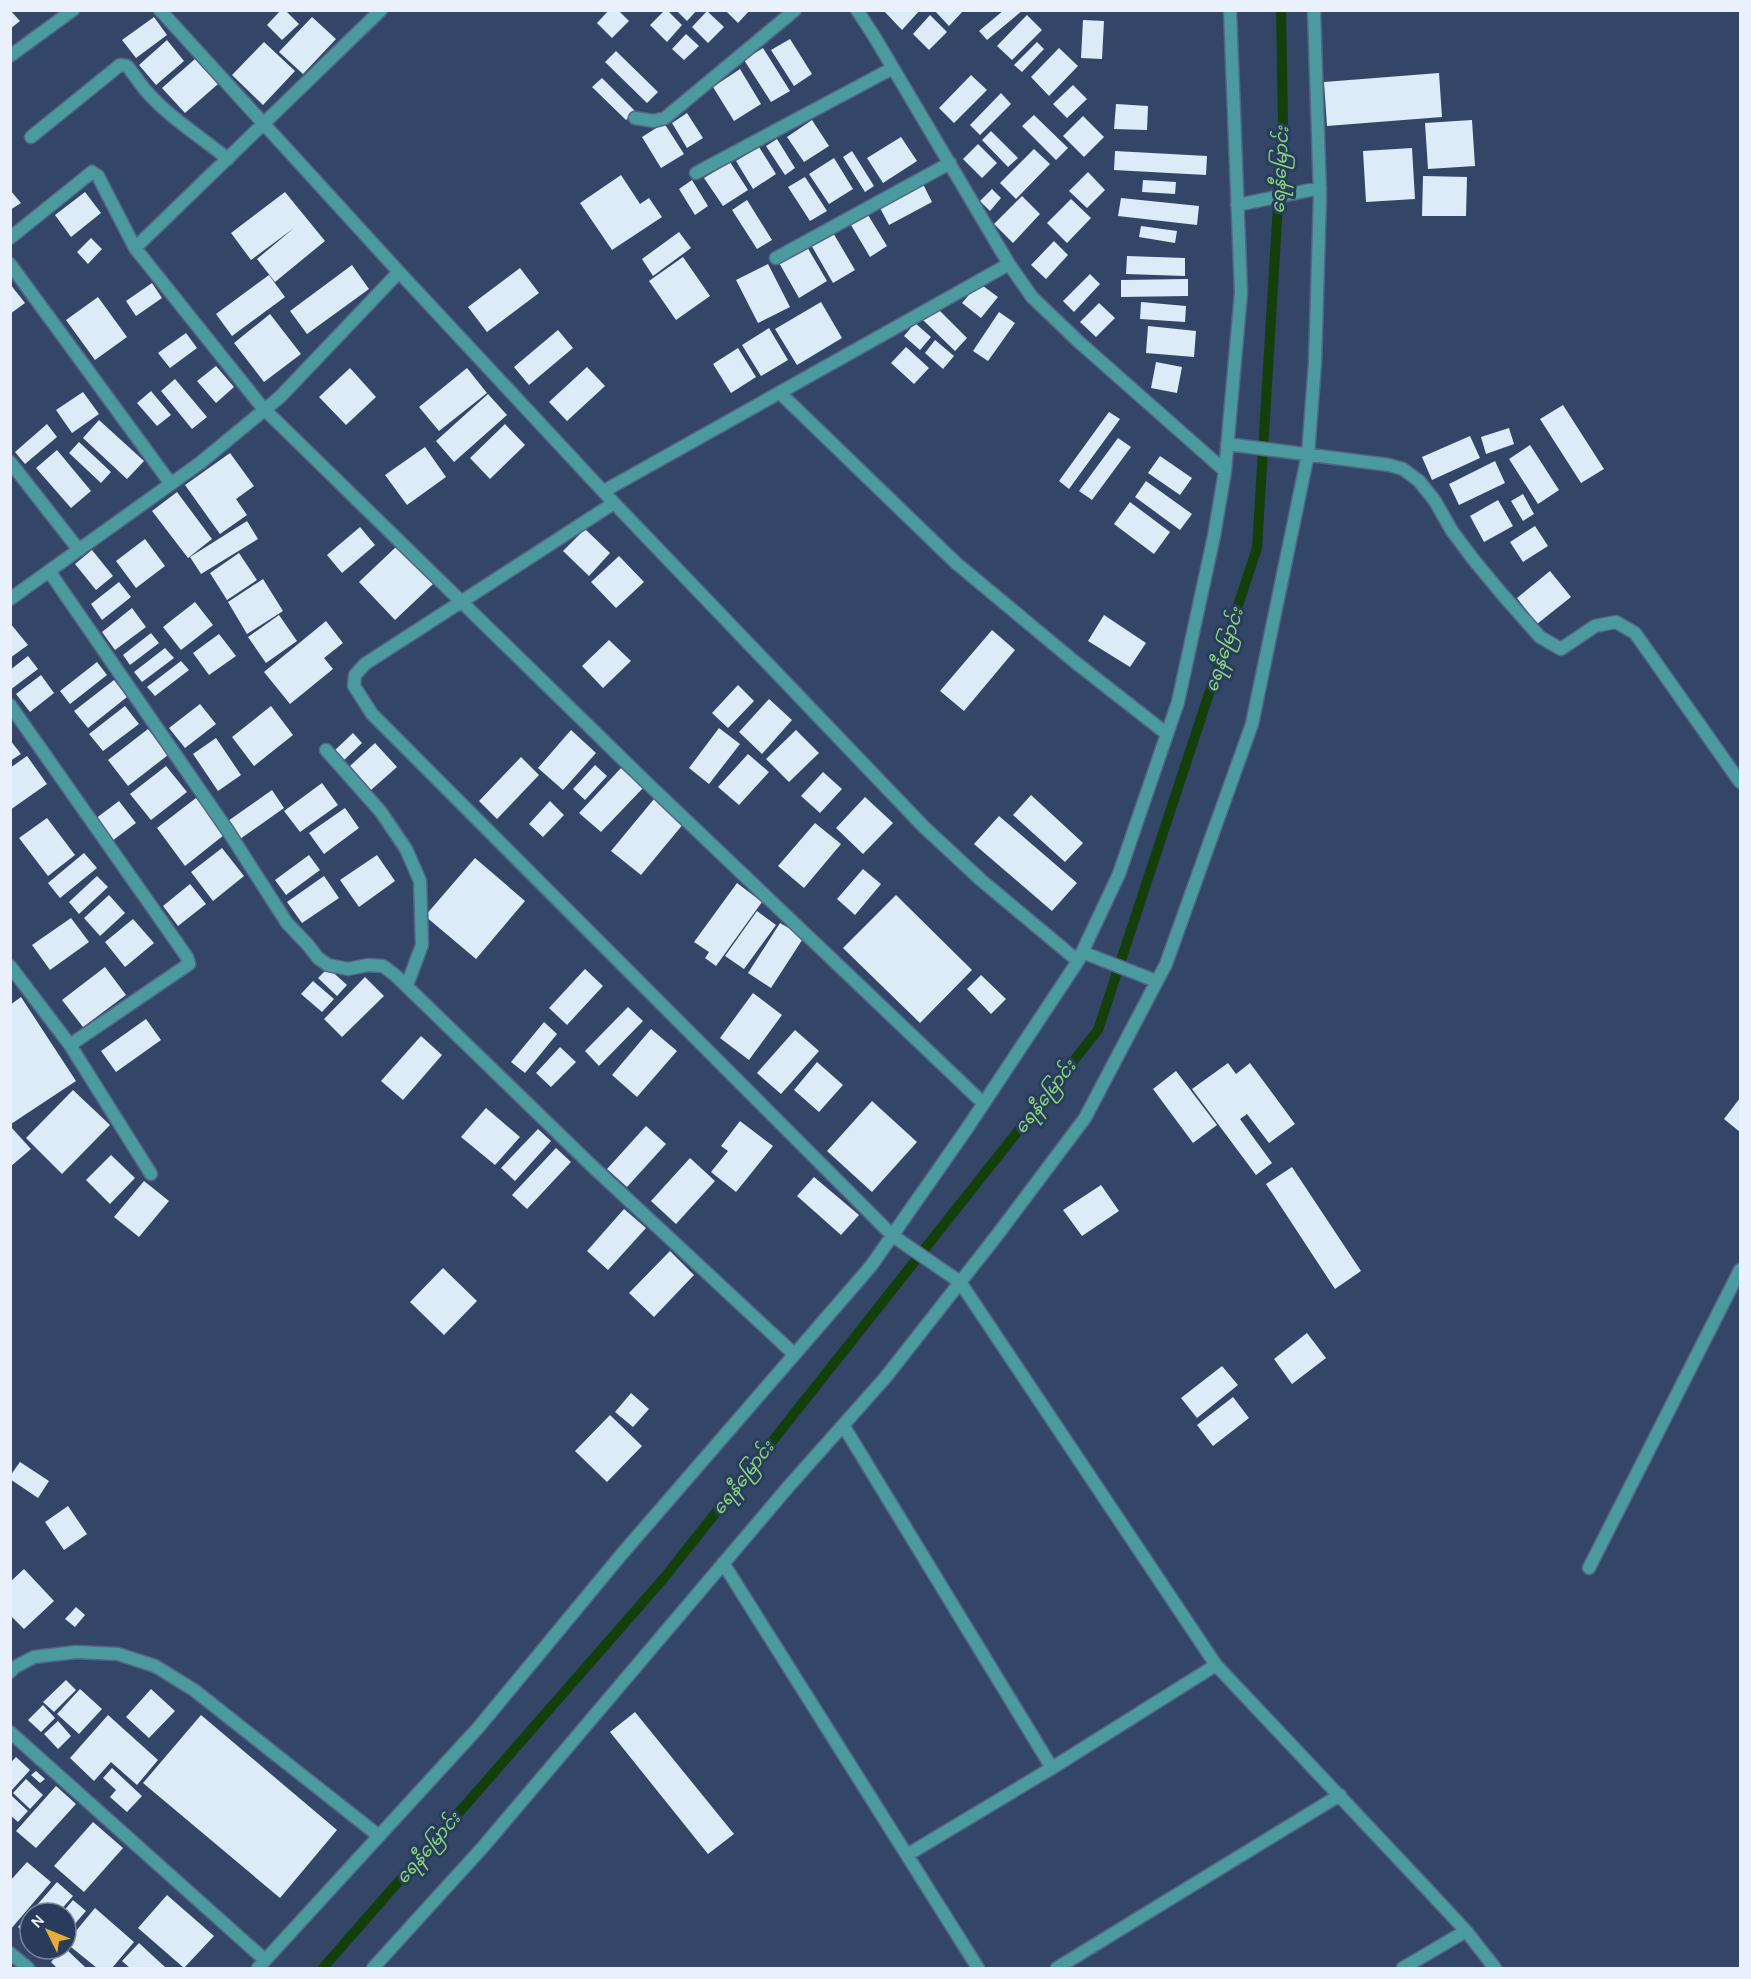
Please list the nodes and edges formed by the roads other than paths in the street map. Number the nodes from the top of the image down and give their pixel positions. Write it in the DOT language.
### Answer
graph roads {
  1 [pos="73,10"];
  2 [pos="160,10"];
  3 [pos="381,10"];
  4 [pos="795,10"];
  5 [pos="857,10"];
  6 [pos="1230,10"];
  7 [pos="1314,10"];
  8 [pos="10,56"];
  9 [pos="893,68"];
  10 [pos="635,118"];
  11 [pos="264,123"];
  12 [pos="31,138"];
  13 [pos="228,159"];
  14 [pos="950,163"];
  15 [pos="696,173"];
  16 [pos="1320,188"];
  17 [pos="1241,204"];
  18 [pos="10,238"];
  19 [pos="135,248"];
  20 [pos="776,258"];
  21 [pos="10,264"];
  22 [pos="1009,264"];
  23 [pos="399,272"];
  24 [pos="780,393"];
  25 [pos="265,409"];
  26 [pos="1232,445"];
  27 [pos="1305,454"];
  28 [pos="10,462"];
  29 [pos="1225,471"];
  30 [pos="171,484"];
  31 [pos="604,491"];
  32 [pos="614,503"];
  33 [pos="79,550"];
  34 [pos="49,571"];
  35 [pos="10,599"];
  36 [pos="462,601"];
  37 [pos="10,705"];
  38 [pos="1167,734"];
  39 [pos="326,750"];
  40 [pos="1740,782"];
  41 [pos="1080,956"];
  42 [pos="10,966"];
  43 [pos="1151,979"];
  44 [pos="406,986"];
  45 [pos="70,1045"];
  46 [pos="983,1103"];
  47 [pos="151,1174"];
  48 [pos="897,1240"];
  49 [pos="1740,1270"];
  50 [pos="955,1278"];
  51 [pos="794,1354"];
  52 [pos="843,1425"];
  53 [pos="723,1563"];
  54 [pos="1589,1568"];
  55 [pos="1216,1665"];
  56 [pos="10,1672"];
  57 [pos="10,1732"];
  58 [pos="1052,1768"];
  59 [pos="1340,1795"];
  60 [pos="379,1836"];
  61 [pos="907,1855"];
  62 [pos="1466,1931"];
  63 [pos="10,1953"];
  64 [pos="262,1964"];
  65 [pos="28,1968"];
  66 [pos="373,1968"];
  67 [pos="978,1968"];
  68 [pos="1057,1968"];
  69 [pos="1403,1968"];
  70 [pos="1495,1968"];
  1 -- 8 [label="street"];
  2 -- 11 [label="street"];
  3 -- 11 [label="street"];
  4 -- 10 [label="street"];
  5 -- 9 [label="street"];
  6 -- 17 [label="street"];
  7 -- 16 [label="street"];
  9 -- 14 [label="street"];
  9 -- 15 [label="street"];
  11 -- 13 [label="street"];
  11 -- 23 [label="street"];
  12 -- 13 [label="street"];
  13 -- 19 [label="street"];
  14 -- 20 [label="street"];
  14 -- 22 [label="street"];
  16 -- 17 [label="street"];
  16 -- 27 [label="street"];
  17 -- 26 [label="street"];
  18 -- 19 [label="street"];
  19 -- 25 [label="street"];
  21 -- 30 [label="street"];
  22 -- 24 [label="street"];
  22 -- 29 [label="street"];
  23 -- 25 [label="street"];
  23 -- 31 [label="street"];
  24 -- 31 [label="street"];
  24 -- 38 [label="street"];
  25 -- 30 [label="street"];
  25 -- 36 [label="street"];
  26 -- 27 [label="street"];
  26 -- 29 [label="street"];
  27 -- 40 [label="street"];
  27 -- 43 [label="street"];
  28 -- 33 [label="street"];
  29 -- 38 [label="street"];
  30 -- 33 [label="street"];
  31 -- 32 [label="street"];
  32 -- 36 [label="street"];
  32 -- 41 [label="street"];
  33 -- 34 [label="street"];
  34 -- 35 [label="street"];
  34 -- 44 [label="street"];
  36 -- 46 [label="street"];
  36 -- 48 [label="street"];
  37 -- 45 [label="street"];
  38 -- 41 [label="street"];
  39 -- 44 [label="street"];
  41 -- 43 [label="street"];
  41 -- 46 [label="street"];
  42 -- 45 [label="street"];
  43 -- 50 [label="street"];
  44 -- 51 [label="street"];
  45 -- 47 [label="street"];
  46 -- 48 [label="street"];
  48 -- 50 [label="street"];
  48 -- 51 [label="street"];
  49 -- 54 [label="street"];
  50 -- 52 [label="street"];
  50 -- 55 [label="street"];
  51 -- 60 [label="street"];
  52 -- 53 [label="street"];
  52 -- 58 [label="street"];
  53 -- 61 [label="street"];
  53 -- 66 [label="street"];
  55 -- 58 [label="street"];
  55 -- 59 [label="street"];
  56 -- 60 [label="street"];
  57 -- 64 [label="street"];
  58 -- 61 [label="street"];
  59 -- 62 [label="street"];
  59 -- 68 [label="street"];
  60 -- 64 [label="street"];
  61 -- 67 [label="street"];
  62 -- 69 [label="street"];
  62 -- 70 [label="street"];
  63 -- 65 [label="street"];
}
